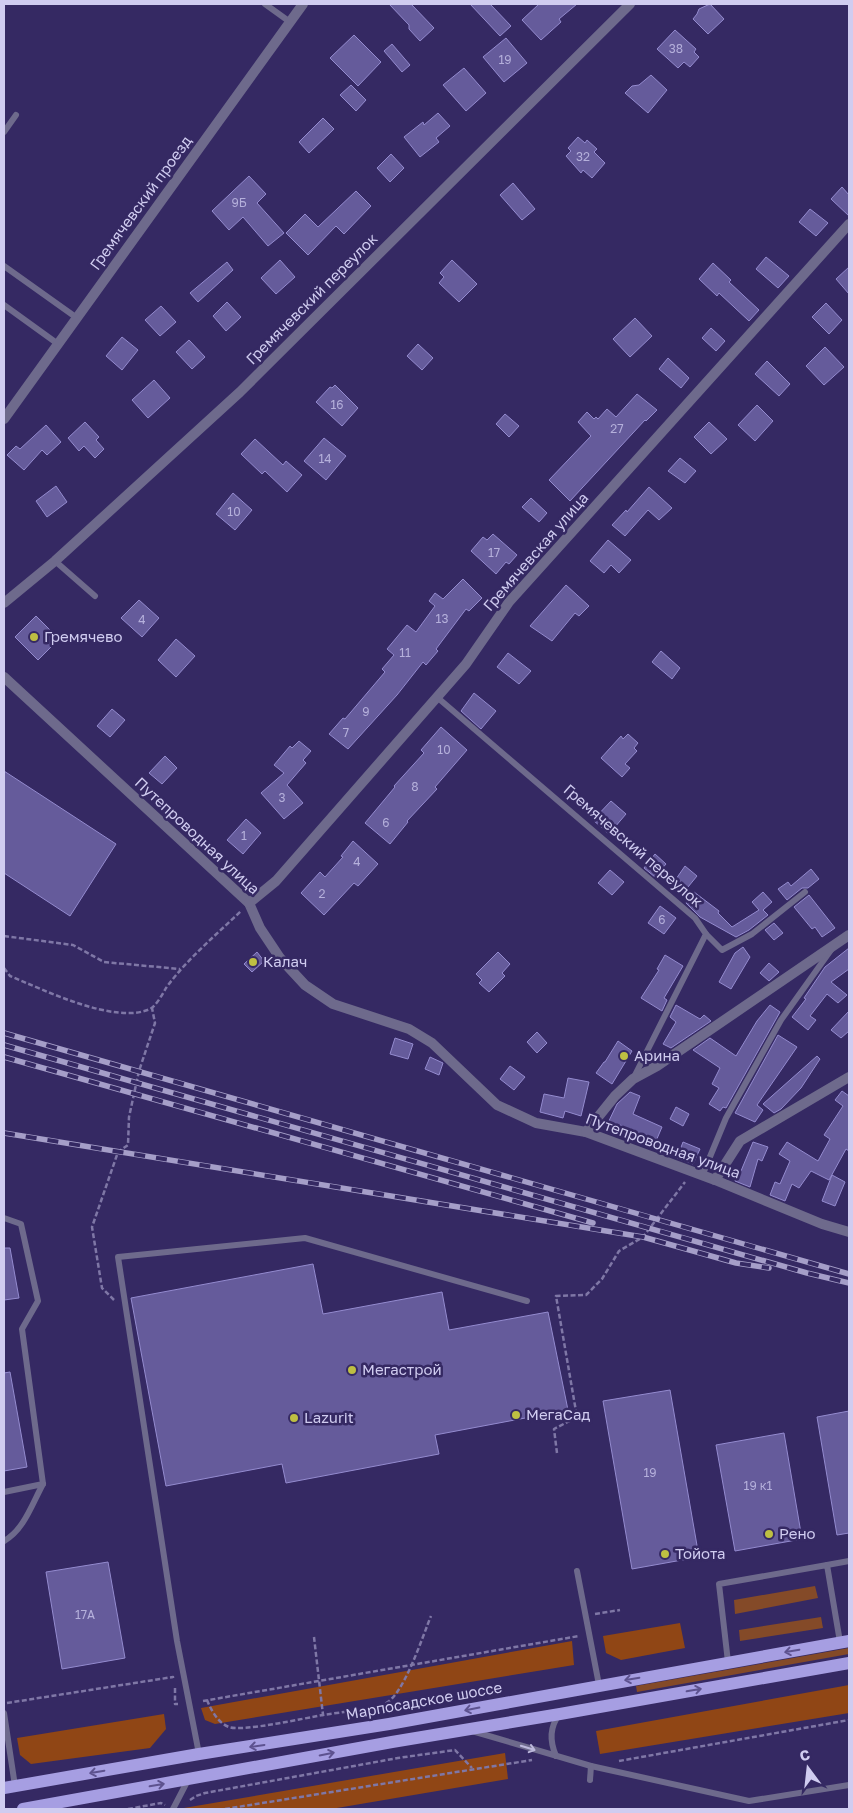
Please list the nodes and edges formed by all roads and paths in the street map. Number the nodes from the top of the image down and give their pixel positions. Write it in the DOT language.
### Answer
graph roads {
  1 [pos="265,4"];
  2 [pos="303,4"];
  3 [pos="630,4"];
  4 [pos="290,22"];
  5 [pos="16,115"];
  6 [pos="4,132"];
  7 [pos="849,224"];
  8 [pos="4,266"];
  9 [pos="4,305"];
  10 [pos="77,318"];
  11 [pos="58,344"];
  12 [pos="4,419"];
  13 [pos="55,560"];
  14 [pos="95,596"];
  15 [pos="4,603"];
  16 [pos="4,677"];
  17 [pos="438,698"];
  18 [pos="806,892"];
  19 [pos="249,903"];
  20 [pos="706,934"];
  21 [pos="4,936"];
  22 [pos="849,936"];
  23 [pos="832,949"];
  24 [pos="4,968"];
  25 [pos="180,969"];
  26 [pos="4,974"];
  27 [pos="10,976"];
  28 [pos="152,1008"];
  29 [pos="849,1077"];
  30 [pos="633,1078"];
  31 [pos="586,1132"];
  32 [pos="692,1172"];
  33 [pos="702,1176"];
  34 [pos="715,1180"];
  35 [pos="4,1218"];
  36 [pos="849,1232"];
  37 [pos="526,1301"];
  38 [pos="126,1311"];
  39 [pos="557,1453"];
  40 [pos="42,1484"];
  41 [pos="4,1492"];
  42 [pos="4,1541"];
  43 [pos="849,1561"];
  44 [pos="827,1566"];
  45 [pos="578,1571"];
  46 [pos="620,1610"];
  47 [pos="587,1615"];
  48 [pos="431,1616"];
  49 [pos="590,1634"];
  50 [pos="314,1636"];
  51 [pos="845,1641"];
  52 [pos="728,1662"];
  53 [pos="849,1663"];
  54 [pos="412,1665"];
  55 [pos="319,1681"];
  56 [pos="599,1685"];
  57 [pos="10,1702"];
  58 [pos="178,1704"];
  59 [pos="4,1713"];
  60 [pos="560,1714"];
  61 [pos="323,1715"];
  62 [pos="849,1720"];
  63 [pos="240,1728"];
  64 [pos="466,1730"];
  65 [pos="241,1733"];
  66 [pos="199,1754"];
  67 [pos="556,1756"];
  68 [pos="591,1766"];
  69 [pos="472,1768"];
  70 [pos="203,1777"];
  71 [pos="188,1780"];
  72 [pos="590,1780"];
  73 [pos="849,1785"];
  74 [pos="10,1787"];
  75 [pos="187,1804"];
  76 [pos="23,1809"];
  77 [pos="128,1809"];
  78 [pos="165,1809"];
  79 [pos="173,1809"];
  80 [pos="226,1809"];
  1 -- 4 [label="lane"];
  2 -- 4 [label="street, Гремячевский проезд"];
  3 -- 13 [label="street, Гремячевский переулок"];
  4 -- 10 [label="street, Гремячевский проезд"];
  5 -- 6 [label="lane"];
  7 -- 17 [label="street, Гремячевская улица"];
  8 -- 10 [label="lane"];
  9 -- 11 [label="lane"];
  10 -- 11 [label="street, Гремячевский проезд"];
  11 -- 12 [label="street, Гремячевский проезд"];
  13 -- 14 [label="lane"];
  13 -- 15 [label="street, Гремячевский переулок"];
  16 -- 19 [label="street, Путепроводная улица"];
  17 -- 19 [label="street, Гремячевская улица"];
  17 -- 20 [label="lane, Гремячевский переулок"];
  18 -- 20 [label="lane, Гремячевский переулок"];
  19 -- 25 [label="path"];
  19 -- 31 [label="street, Путепроводная улица"];
  20 -- 30 [label="lane"];
  21 -- 25 [label="path"];
  22 -- 23 [label="street"];
  23 -- 30 [label="street"];
  23 -- 33 [label="lane"];
  24 -- 27 [label="path"];
  25 -- 28 [label="path"];
  26 -- 27 [label="path"];
  27 -- 28 [label="path"];
  28 -- 38 [label="path"];
  29 -- 34 [label="street"];
  30 -- 31 [label="street"];
  31 -- 32 [label="street, Путепроводная улица"];
  32 -- 33 [label="street, Путепроводная улица"];
  32 -- 39 [label="path"];
  33 -- 34 [label="street, Путепроводная улица"];
  34 -- 36 [label="street, Путепроводная улица"];
  35 -- 40 [label="lane"];
  37 -- 38 [label="lane"];
  38 -- 66 [label="lane"];
  40 -- 41 [label="lane"];
  40 -- 42 [label="lane"];
  43 -- 44 [label="lane"];
  44 -- 51 [label="lane"];
  44 -- 52 [label="lane"];
  45 -- 47 [label="lane"];
  46 -- 47 [label="path"];
  47 -- 49 [label="lane"];
  48 -- 54 [label="path"];
  49 -- 54 [label="path"];
  49 -- 56 [label="lane"];
  50 -- 55 [label="path"];
  51 -- 52 [label="main road, Марпосадское шоссе, one-way"];
  52 -- 56 [label="main road, Марпосадское шоссе, one-way"];
  60 -- 53 [label="main road, one-way"];
  54 -- 55 [label="path"];
  54 -- 61 [label="path"];
  55 -- 61 [label="path"];
  55 -- 63 [label="path"];
  56 -- 66 [label="main road, Марпосадское шоссе, one-way"];
  57 -- 58 [label="path"];
  59 -- 74 [label="lane"];
  60 -- 64 [label="main road"];
  60 -- 67 [label="lane"];
  61 -- 63 [label="path"];
  62 -- 68 [label="path"];
  63 -- 65 [label="path"];
  64 -- 67 [label="lane, one-way"];
  70 -- 64 [label="main road, one-way"];
  66 -- 70 [label="main road"];
  66 -- 74 [label="main road, Марпосадское шоссе, one-way"];
  67 -- 68 [label="lane"];
  67 -- 69 [label="path"];
  68 -- 72 [label="lane"];
  68 -- 73 [label="lane"];
  69 -- 75 [label="path"];
  69 -- 80 [label="path"];
  70 -- 71 [label="main road"];
  76 -- 71 [label="main road, one-way"];
  71 -- 79 [label="lane"];
  77 -- 78 [label="path"];
}
